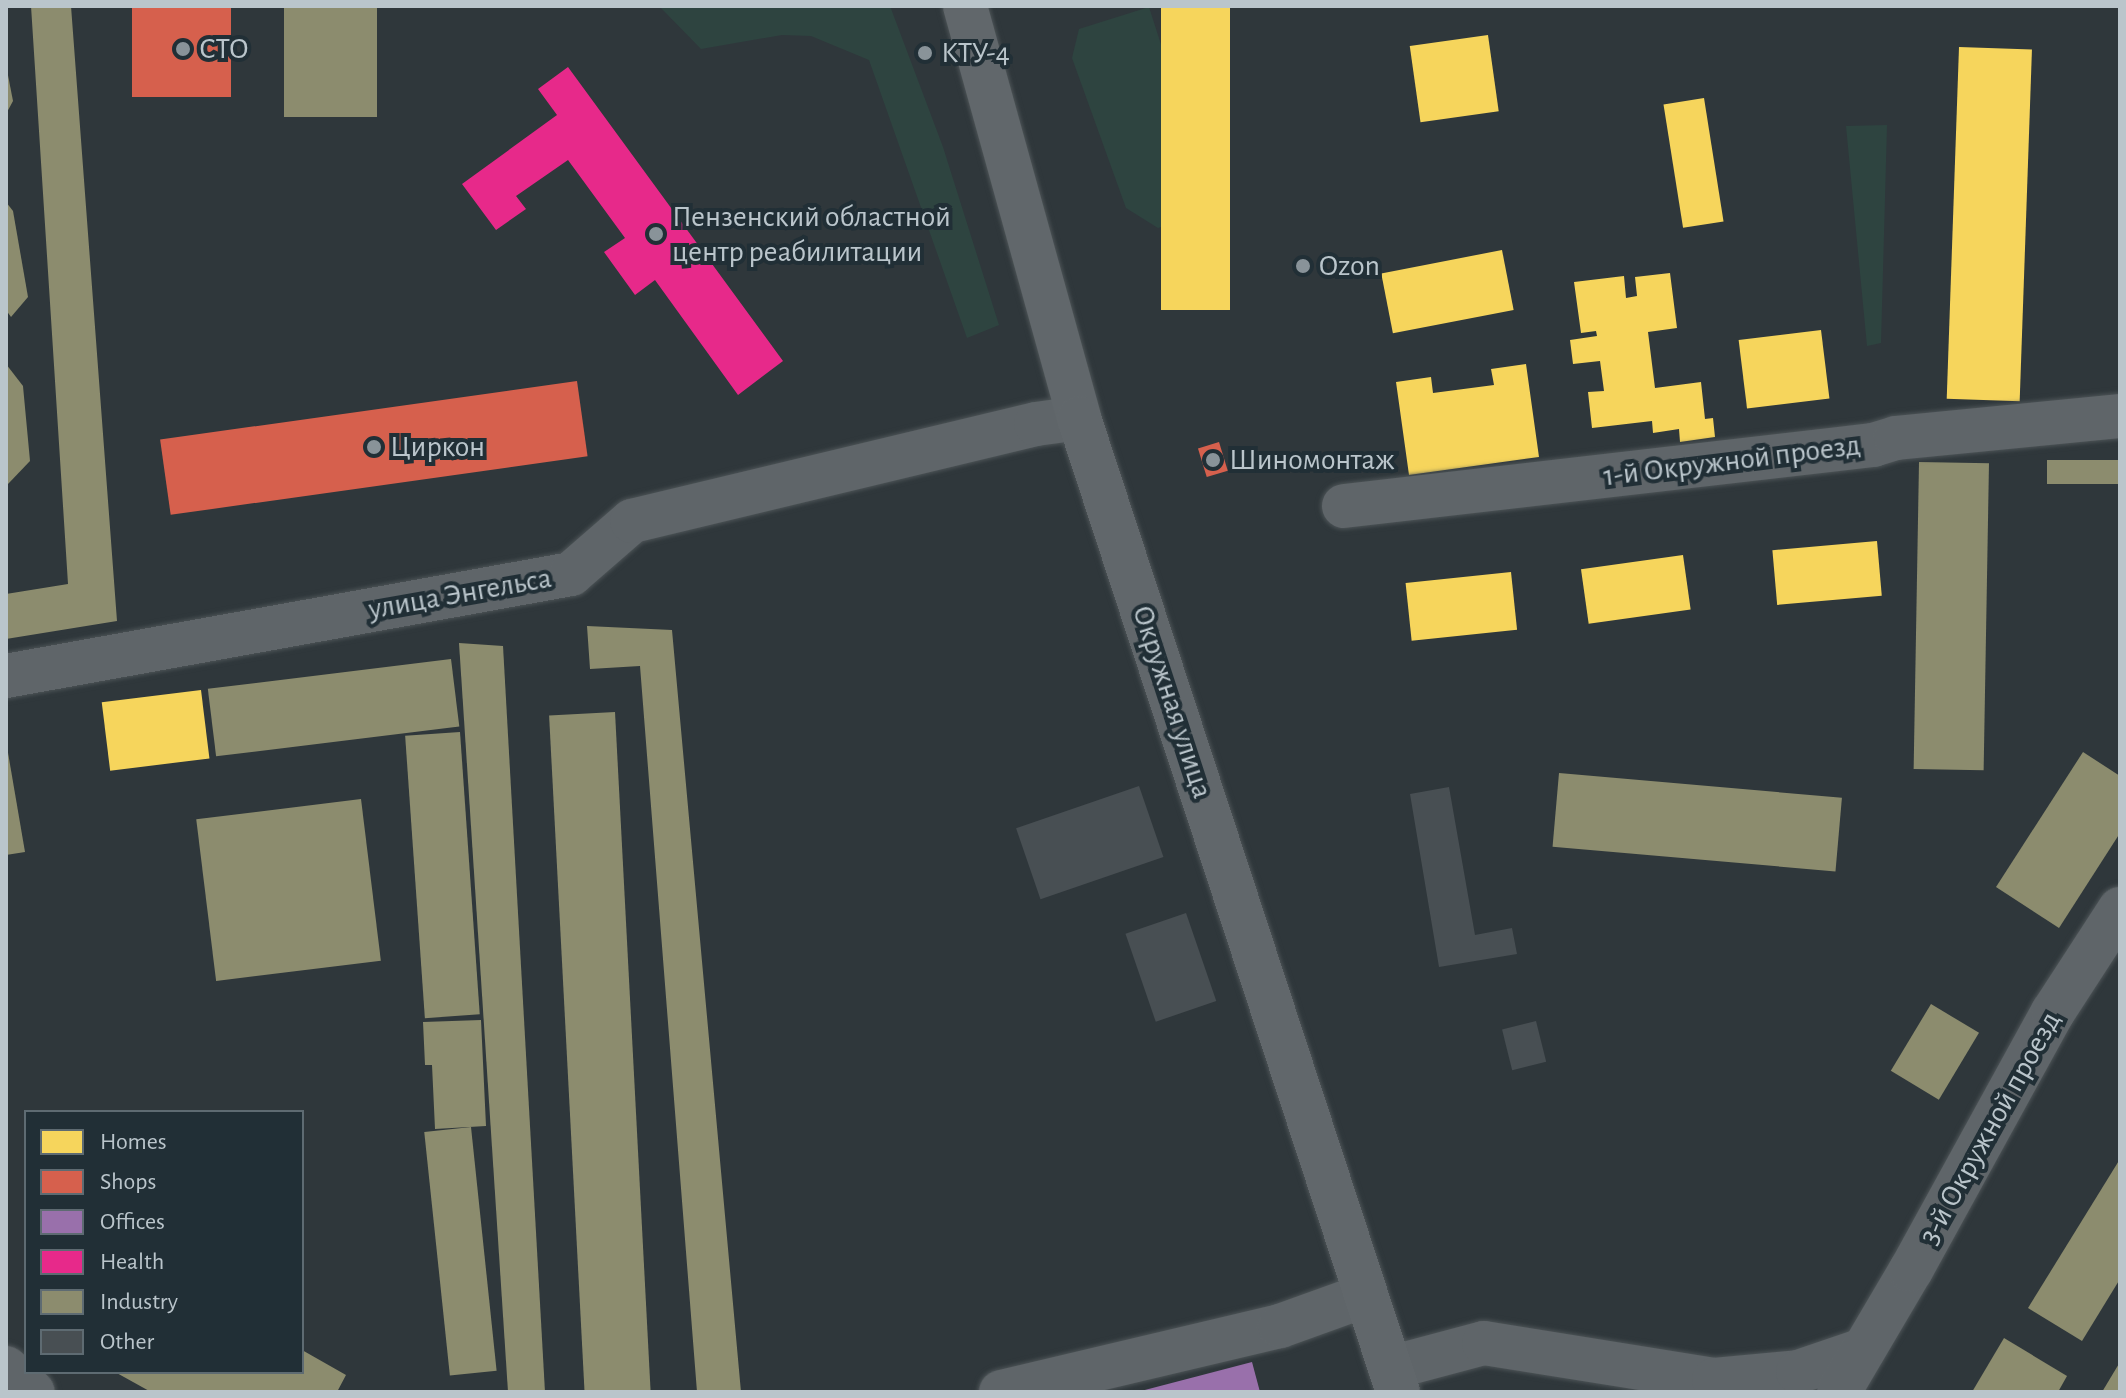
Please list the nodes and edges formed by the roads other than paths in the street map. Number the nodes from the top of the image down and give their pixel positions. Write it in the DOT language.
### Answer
graph roads {
  1 [pos="965,6"];
  2 [pos="2120,416"];
  3 [pos="1079,418"];
  4 [pos="1344,506"];
  5 [pos="6,676"];
  6 [pos="2120,909"];
  7 [pos="1366,1295"];
  8 [pos="1863,1350"];
  9 [pos="6,1368"];
  10 [pos="1394,1380"];
  11 [pos="1725,1386"];
  12 [pos="33,1392"];
  13 [pos="1001,1392"];
  14 [pos="1839,1392"];
  1 -- 3 [label="main road, Окружная улица"];
  2 -- 4 [label="street, 1-й Окружной проезд"];
  3 -- 5 [label="street, улица Энгельса"];
  3 -- 7 [label="main road, Окружная улица"];
  6 -- 8 [label="street, 3-й Окружной проезд"];
  7 -- 10 [label="main road, Окружная улица"];
  7 -- 13 [label="street"];
  8 -- 11 [label="street"];
  8 -- 14 [label="street, 3-й Окружной проезд"];
  9 -- 12 [label="street"];
  10 -- 11 [label="street"];
}
